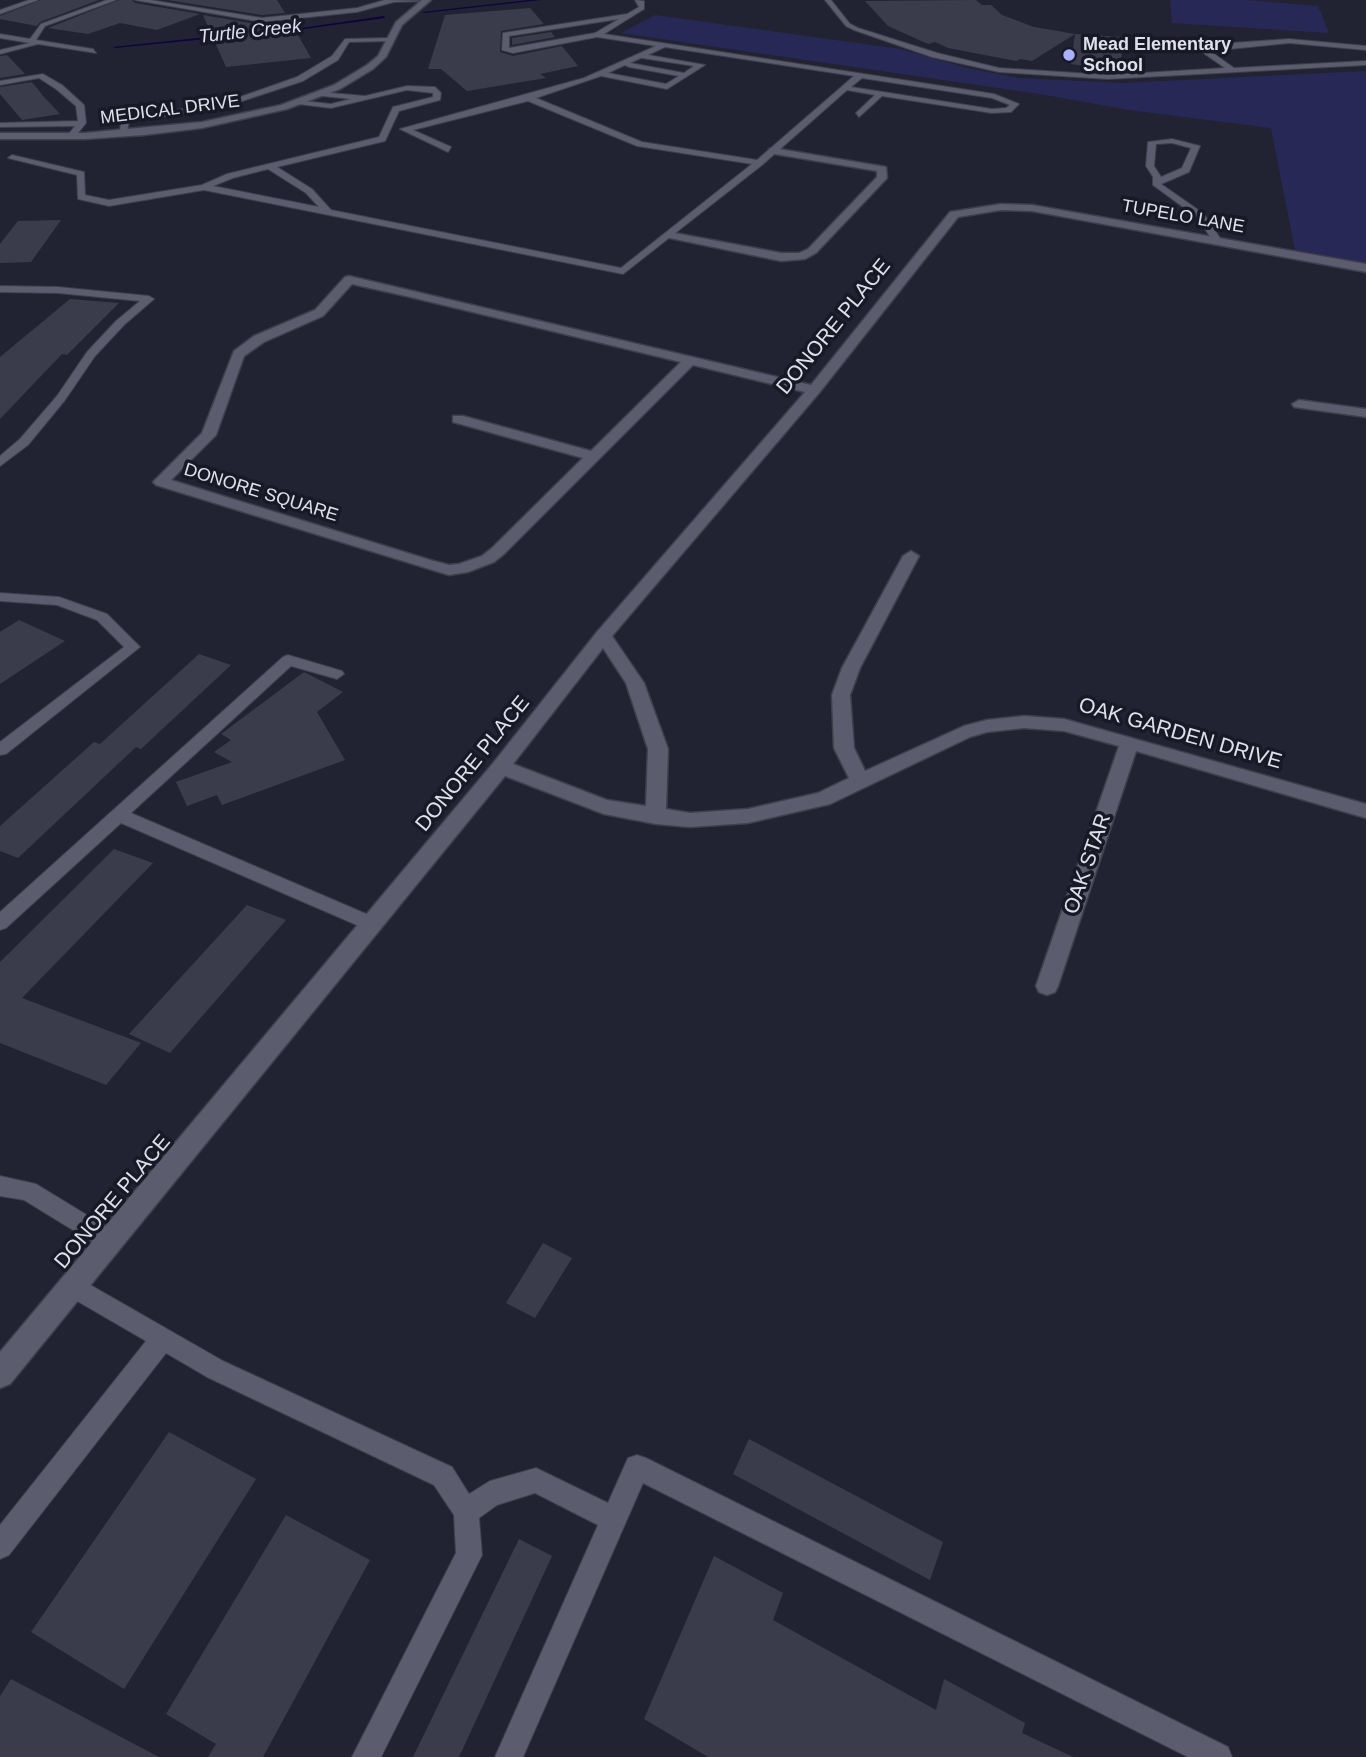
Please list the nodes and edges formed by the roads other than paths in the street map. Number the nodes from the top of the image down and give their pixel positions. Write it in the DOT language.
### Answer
graph roads {
  1 [pos="35,0"];
  2 [pos="113,0"];
  3 [pos="138,0"];
  4 [pos="393,0"];
  5 [pos="638,0"];
  6 [pos="828,0"];
  7 [pos="426,1"];
  8 [pos="210,5"];
  9 [pos="198,9"];
  10 [pos="0,12"];
  11 [pos="629,16"];
  12 [pos="597,35"];
  13 [pos="0,36"];
  14 [pos="389,40"];
  15 [pos="32,41"];
  16 [pos="42,42"];
  17 [pos="664,45"];
  18 [pos="1366,48"];
  19 [pos="93,51"];
  20 [pos="0,52"];
  21 [pos="642,55"];
  22 [pos="1366,63"];
  23 [pos="622,64"];
  24 [pos="1232,71"];
  25 [pos="600,74"];
  26 [pos="685,75"];
  27 [pos="860,75"];
  28 [pos="0,83"];
  29 [pos="846,88"];
  30 [pos="881,93"];
  31 [pos="322,94"];
  32 [pos="365,98"];
  33 [pos="529,98"];
  34 [pos="298,102"];
  35 [pos="859,116"];
  36 [pos="388,121"];
  37 [pos="82,123"];
  38 [pos="0,125"];
  39 [pos="406,130"];
  40 [pos="123,134"];
  41 [pos="0,136"];
  42 [pos="71,136"];
  43 [pos="447,149"];
  44 [pos="773,151"];
  45 [pos="12,158"];
  46 [pos="759,163"];
  47 [pos="270,166"];
  48 [pos="1157,182"];
  49 [pos="204,187"];
  50 [pos="993,208"];
  51 [pos="327,211"];
  52 [pos="669,235"];
  53 [pos="1217,242"];
  54 [pos="1366,268"];
  55 [pos="0,289"];
  56 [pos="691,360"];
  57 [pos="814,390"];
  58 [pos="1299,404"];
  59 [pos="1366,413"];
  60 [pos="458,419"];
  61 [pos="594,456"];
  62 [pos="0,462"];
  63 [pos="911,556"];
  64 [pos="0,597"];
  65 [pos="603,636"];
  66 [pos="337,674"];
  67 [pos="1130,742"];
  68 [pos="0,750"];
  69 [pos="501,767"];
  70 [pos="860,781"];
  71 [pos="1366,811"];
  72 [pos="119,815"];
  73 [pos="656,817"];
  74 [pos="0,923"];
  75 [pos="372,923"];
  76 [pos="1047,986"];
  77 [pos="0,1186"];
  78 [pos="110,1241"];
  79 [pos="73,1286"];
  80 [pos="163,1338"];
  81 [pos="0,1374"];
  82 [pos="466,1512"];
  83 [pos="613,1518"];
  84 [pos="0,1546"];
  85 [pos="366,1757"];
  86 [pos="509,1757"];
  87 [pos="1218,1757"];
  1 -- 10 [label="lane"];
  2 -- 15 [label="lane"];
  3 -- 9 [label="lane"];
  4 -- 7 [label="lane"];
  4 -- 9 [label="lane"];
  5 -- 11 [label="lane"];
  6 -- 24 [label="lane"];
  7 -- 14 [label="street, MEDICAL DRIVE"];
  8 -- 9 [label="lane"];
  11 -- 12 [label="lane"];
  11 -- 12 [label="lane"];
  12 -- 17 [label="lane"];
  13 -- 15 [label="lane"];
  14 -- 31 [label="street, MEDICAL DRIVE"];
  14 -- 40 [label="lane"];
  15 -- 16 [label="lane"];
  16 -- 19 [label="lane"];
  16 -- 20 [label="lane"];
  17 -- 21 [label="lane"];
  17 -- 27 [label="lane"];
  18 -- 24 [label="lane"];
  21 -- 23 [label="lane"];
  21 -- 26 [label="lane"];
  22 -- 24 [label="lane"];
  23 -- 25 [label="lane"];
  23 -- 26 [label="lane"];
  25 -- 26 [label="lane"];
  25 -- 33 [label="lane"];
  27 -- 29 [label="lane"];
  27 -- 30 [label="lane"];
  28 -- 37 [label="lane"];
  29 -- 30 [label="lane"];
  29 -- 44 [label="lane"];
  30 -- 35 [label="lane"];
  31 -- 32 [label="lane"];
  31 -- 34 [label="street, MEDICAL DRIVE"];
  32 -- 34 [label="lane"];
  32 -- 36 [label="lane"];
  33 -- 39 [label="lane"];
  33 -- 46 [label="lane"];
  34 -- 40 [label="street, MEDICAL DRIVE"];
  36 -- 39 [label="lane"];
  36 -- 47 [label="lane"];
  37 -- 38 [label="lane"];
  37 -- 42 [label="lane"];
  39 -- 43 [label="lane"];
  40 -- 42 [label="street, MEDICAL DRIVE"];
  41 -- 42 [label="street, MEDICAL DRIVE"];
  44 -- 46 [label="lane"];
  44 -- 52 [label="street"];
  45 -- 49 [label="lane"];
  46 -- 52 [label="lane"];
  47 -- 49 [label="lane"];
  47 -- 51 [label="lane"];
  48 -- 48 [label="lane"];
  48 -- 53 [label="lane"];
  49 -- 51 [label="lane"];
  50 -- 53 [label="street, TUPELO LANE"];
  50 -- 57 [label="street, DONORE PLACE"];
  51 -- 52 [label="lane"];
  53 -- 54 [label="street, TUPELO LANE"];
  55 -- 62 [label="lane"];
  56 -- 57 [label="street, DONORE SQUARE"];
  56 -- 61 [label="street, DONORE SQUARE"];
  56 -- 61 [label="street, DONORE SQUARE"];
  57 -- 65 [label="street, DONORE PLACE"];
  58 -- 59 [label="street"];
  60 -- 61 [label="street"];
  63 -- 70 [label="street"];
  64 -- 68 [label="lane"];
  65 -- 69 [label="street, DONORE PLACE"];
  65 -- 73 [label="street"];
  66 -- 72 [label="lane"];
  67 -- 70 [label="street, OAK GARDEN DRIVE"];
  67 -- 71 [label="street, OAK GARDEN DRIVE"];
  67 -- 76 [label="street, OAK STAR"];
  69 -- 73 [label="street, OAK GARDEN DRIVE"];
  69 -- 75 [label="street, DONORE PLACE"];
  70 -- 73 [label="street, OAK GARDEN DRIVE"];
  72 -- 74 [label="lane"];
  72 -- 75 [label="lane"];
  75 -- 78 [label="street, DONORE PLACE"];
  77 -- 78 [label="lane"];
  78 -- 79 [label="street, DONORE PLACE"];
  79 -- 80 [label="lane"];
  79 -- 81 [label="street, DONORE PLACE"];
  80 -- 82 [label="lane"];
  80 -- 84 [label="lane"];
  82 -- 83 [label="lane"];
  82 -- 85 [label="lane"];
  83 -- 86 [label="lane"];
  83 -- 87 [label="lane"];
}
